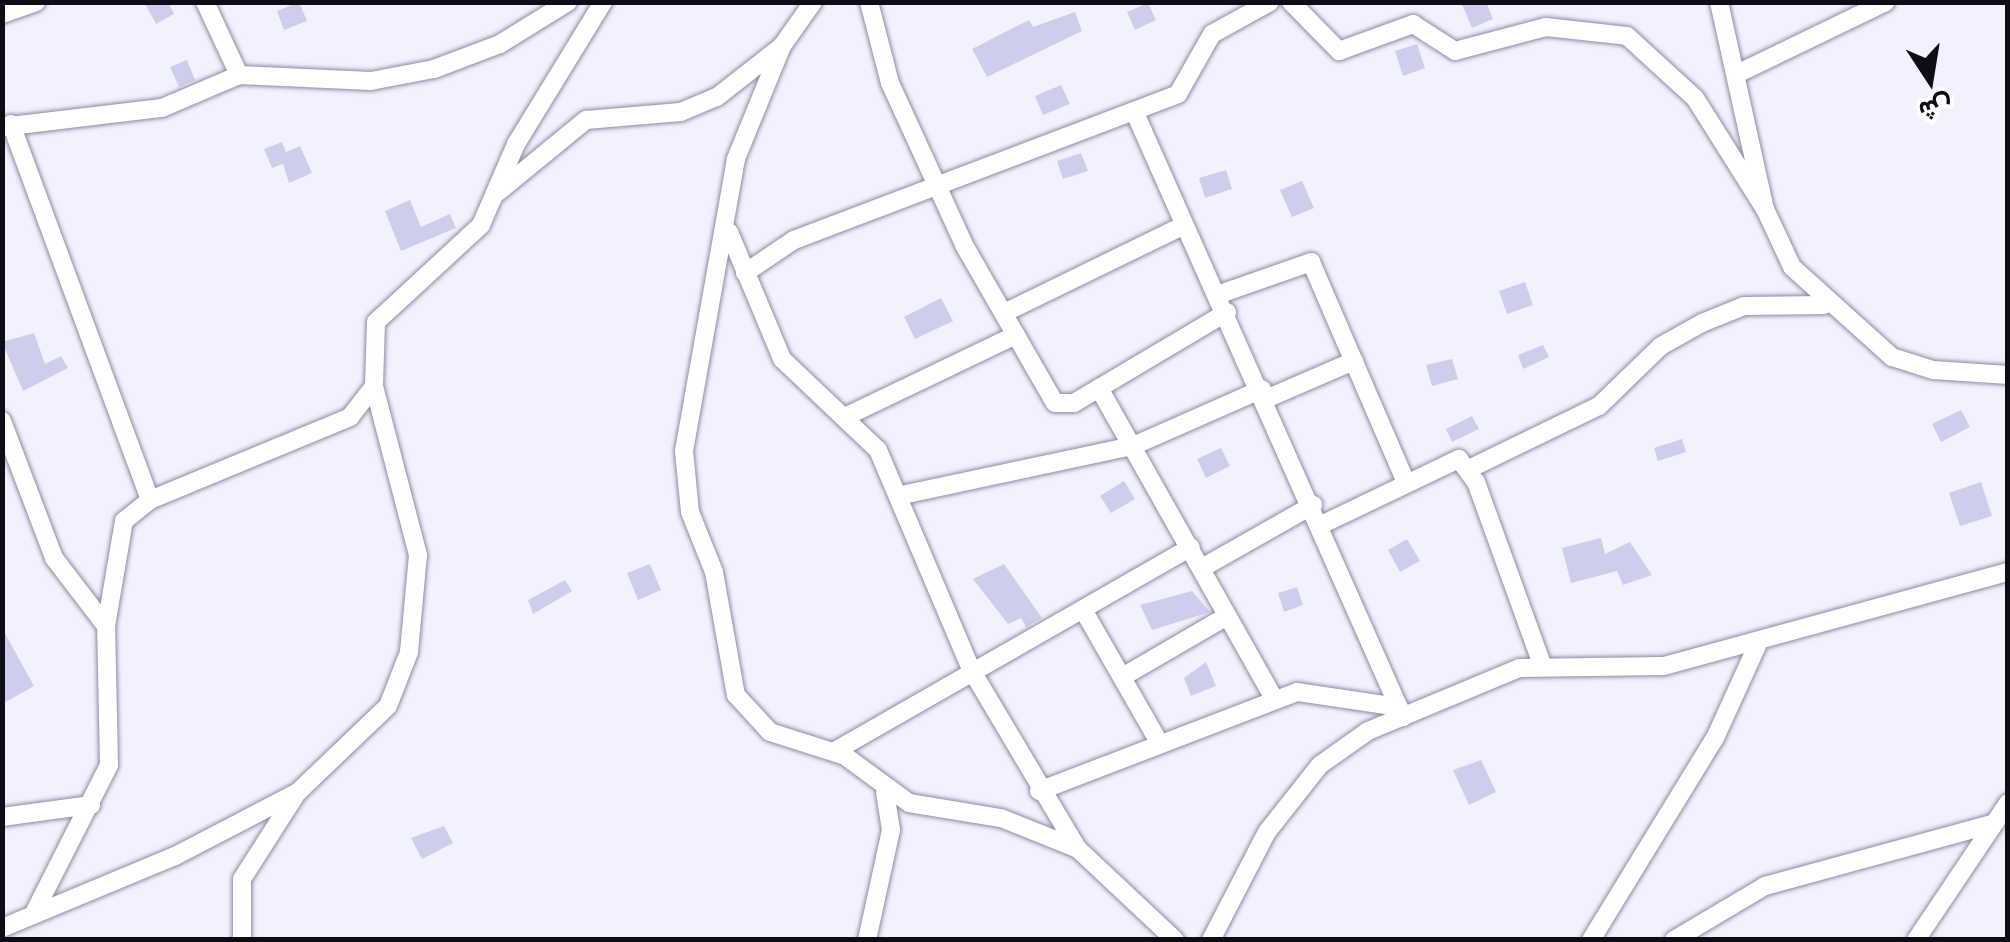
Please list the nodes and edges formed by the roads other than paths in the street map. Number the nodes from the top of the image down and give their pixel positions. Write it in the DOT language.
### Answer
graph roads {
  1 [pos="36,2"];
  2 [pos="205,2"];
  3 [pos="568,2"];
  4 [pos="602,2"];
  5 [pos="813,2"];
  6 [pos="870,2"];
  7 [pos="1270,2"];
  8 [pos="1290,2"];
  9 [pos="1719,2"];
  10 [pos="1886,2"];
  11 [pos="1229,10"];
  12 [pos="2,14"];
  13 [pos="782,46"];
  14 [pos="1739,74"];
  15 [pos="239,76"];
  16 [pos="1135,113"];
  17 [pos="7,126"];
  18 [pos="938,188"];
  19 [pos="498,192"];
  20 [pos="1766,209"];
  21 [pos="1180,227"];
  22 [pos="728,232"];
  23 [pos="745,274"];
  24 [pos="1218,295"];
  25 [pos="1824,305"];
  26 [pos="1227,312"];
  27 [pos="1004,314"];
  28 [pos="1016,335"];
  29 [pos="1354,361"];
  30 [pos="2008,374"];
  31 [pos="374,386"];
  32 [pos="1099,388"];
  33 [pos="1264,394"];
  34 [pos="849,415"];
  35 [pos="2,421"];
  36 [pos="1133,446"];
  37 [pos="1469,469"];
  38 [pos="1405,480"];
  39 [pos="902,495"];
  40 [pos="150,500"];
  41 [pos="1313,505"];
  42 [pos="1322,525"];
  43 [pos="1191,547"];
  44 [pos="1202,568"];
  45 [pos="2008,572"];
  46 [pos="1085,613"];
  47 [pos="1228,616"];
  48 [pos="106,626"];
  49 [pos="1757,646"];
  50 [pos="1542,664"];
  51 [pos="972,671"];
  52 [pos="1124,676"];
  53 [pos="1274,699"];
  54 [pos="1401,712"];
  55 [pos="1160,744"];
  56 [pos="834,751"];
  57 [pos="1039,791"];
  58 [pos="298,792"];
  59 [pos="885,792"];
  60 [pos="2008,803"];
  61 [pos="91,805"];
  62 [pos="2,817"];
  63 [pos="1995,823"];
  64 [pos="1078,849"];
  65 [pos="33,915"];
  66 [pos="2,928"];
  67 [pos="242,940"];
  68 [pos="867,940"];
  69 [pos="1175,940"];
  70 [pos="1212,940"];
  71 [pos="1590,940"];
  72 [pos="1674,940"];
  73 [pos="1916,940"];
  1 -- 12 [label="street"];
  2 -- 15 [label="street"];
  3 -- 15 [label="street"];
  4 -- 19 [label="street"];
  5 -- 13 [label="street"];
  6 -- 18 [label="street"];
  7 -- 11 [label="street"];
  8 -- 20 [label="street"];
  9 -- 14 [label="street"];
  10 -- 14 [label="street"];
  11 -- 16 [label="street"];
  13 -- 19 [label="street"];
  13 -- 22 [label="street"];
  14 -- 20 [label="street"];
  15 -- 17 [label="street"];
  16 -- 18 [label="street"];
  16 -- 21 [label="street"];
  17 -- 40 [label="street"];
  18 -- 23 [label="street"];
  18 -- 27 [label="street"];
  19 -- 31 [label="street"];
  20 -- 25 [label="street"];
  21 -- 24 [label="street"];
  21 -- 27 [label="street"];
  22 -- 23 [label="street"];
  22 -- 56 [label="street"];
  23 -- 34 [label="street"];
  24 -- 26 [label="street"];
  24 -- 29 [label="street"];
  25 -- 30 [label="street"];
  25 -- 37 [label="street"];
  26 -- 32 [label="street"];
  26 -- 33 [label="street"];
  27 -- 28 [label="street"];
  28 -- 32 [label="street"];
  28 -- 34 [label="street"];
  29 -- 33 [label="street"];
  29 -- 38 [label="street"];
  31 -- 40 [label="street"];
  31 -- 58 [label="street"];
  32 -- 36 [label="street"];
  33 -- 36 [label="street"];
  33 -- 41 [label="street"];
  34 -- 39 [label="street"];
  35 -- 48 [label="street"];
  36 -- 39 [label="street"];
  36 -- 43 [label="street"];
  37 -- 38 [label="street"];
  37 -- 50 [label="street"];
  38 -- 42 [label="street"];
  39 -- 51 [label="street"];
  40 -- 48 [label="street"];
  41 -- 42 [label="street"];
  41 -- 44 [label="street"];
  42 -- 54 [label="street"];
  43 -- 44 [label="street"];
  43 -- 46 [label="street"];
  44 -- 47 [label="street"];
  45 -- 49 [label="street"];
  46 -- 51 [label="street"];
  46 -- 52 [label="street"];
  47 -- 52 [label="street"];
  47 -- 53 [label="street"];
  48 -- 61 [label="street"];
  49 -- 50 [label="street"];
  49 -- 71 [label="street"];
  50 -- 54 [label="street"];
  51 -- 56 [label="street"];
  51 -- 57 [label="street"];
  52 -- 55 [label="street"];
  53 -- 54 [label="street"];
  53 -- 55 [label="street"];
  54 -- 70 [label="street"];
  55 -- 57 [label="street"];
  56 -- 59 [label="street"];
  57 -- 64 [label="street"];
  58 -- 65 [label="street"];
  58 -- 67 [label="street"];
  59 -- 64 [label="street"];
  59 -- 68 [label="street"];
  60 -- 63 [label="street"];
  61 -- 62 [label="street"];
  61 -- 65 [label="street"];
  63 -- 72 [label="street"];
  63 -- 73 [label="street"];
  64 -- 69 [label="street"];
  65 -- 66 [label="street"];
}
